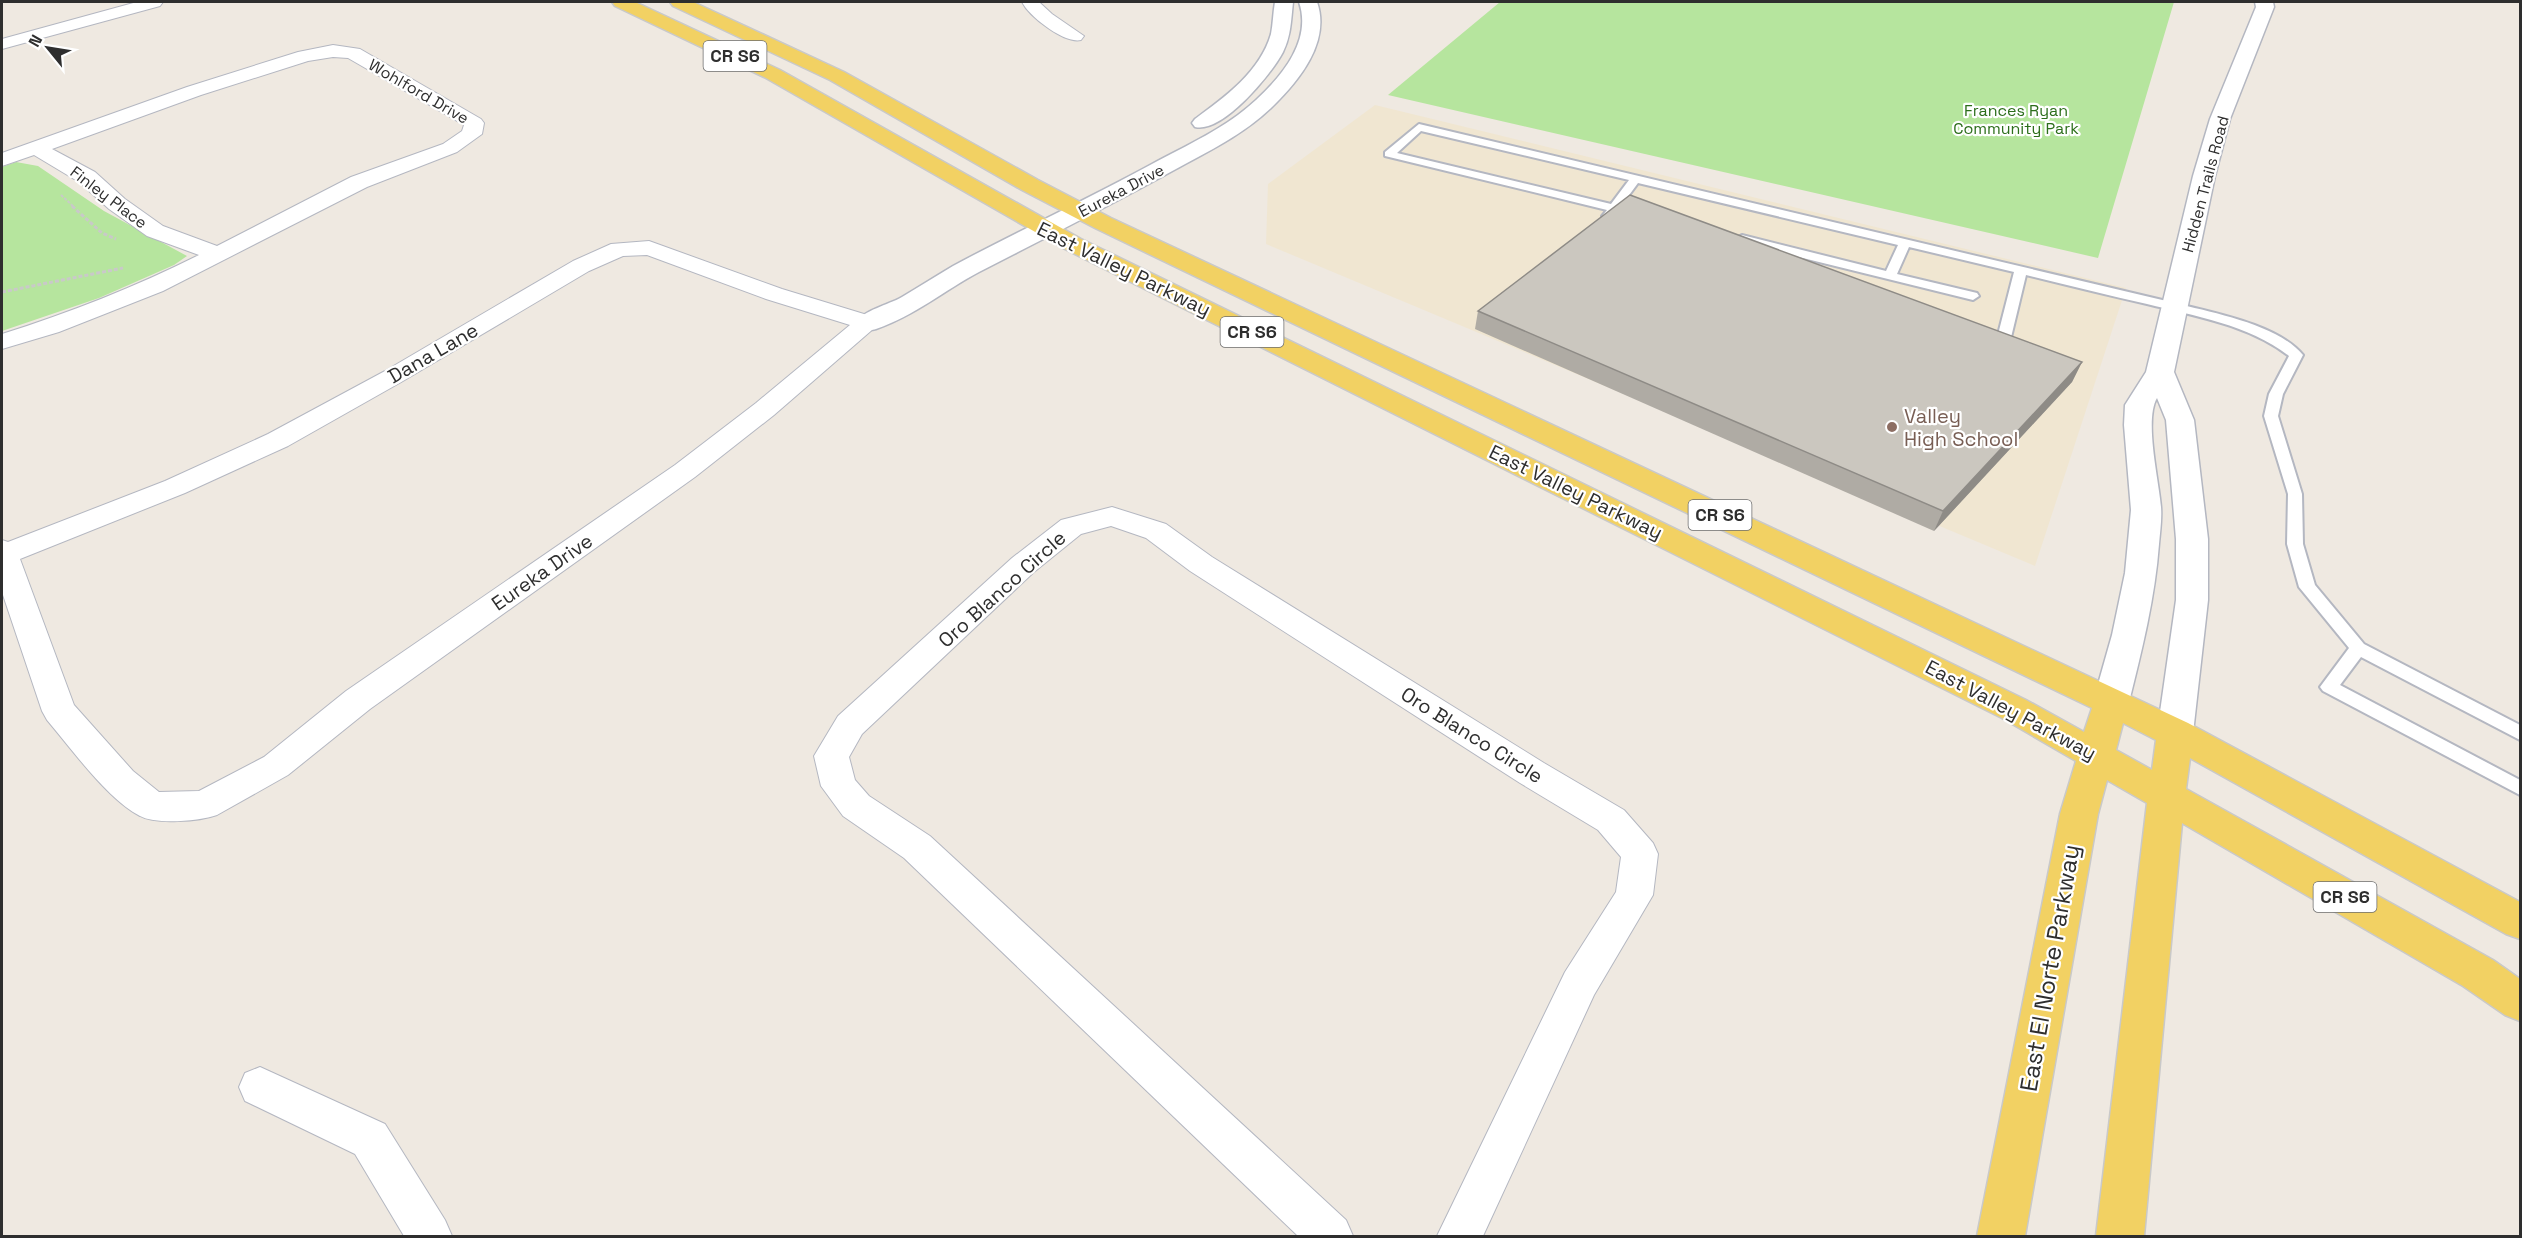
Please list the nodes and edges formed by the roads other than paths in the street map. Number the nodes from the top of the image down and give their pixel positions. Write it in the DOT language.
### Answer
graph roads {
  1 [pos="154,2"];
  2 [pos="621,2"];
  3 [pos="679,2"];
  4 [pos="1030,2"];
  5 [pos="1284,2"];
  6 [pos="1308,2"];
  7 [pos="2264,2"];
  8 [pos="1075,36"];
  9 [pos="2,44"];
  10 [pos="36,148"];
  11 [pos="2,160"];
  12 [pos="1636,178"];
  13 [pos="1070,206"];
  14 [pos="1615,208"];
  15 [pos="1649,217"];
  16 [pos="1035,224"];
  17 [pos="1599,226"];
  18 [pos="1730,236"];
  19 [pos="1905,243"];
  20 [pos="218,254"];
  21 [pos="2021,270"];
  22 [pos="1890,276"];
  23 [pos="1973,296"];
  24 [pos="2175,307"];
  25 [pos="868,323"];
  26 [pos="2,342"];
  27 [pos="1998,366"];
  28 [pos="2160,372"];
  29 [pos="2,552"];
  30 [pos="2358,648"];
  31 [pos="2111,702"];
  32 [pos="2175,733"];
  33 [pos="2520,733"];
  34 [pos="2097,755"];
  35 [pos="2520,788"];
  36 [pos="2168,797"];
  37 [pos="2520,922"];
  38 [pos="2520,1002"];
  39 [pos="260,1087"];
  40 [pos="429,1236"];
  41 [pos="1330,1236"];
  42 [pos="1460,1236"];
  43 [pos="2001,1236"];
  44 [pos="2120,1236"];
  1 -- 9 [label="street"];
  2 -- 16 [label="main road, East Valley Parkway / CR S6"];
  3 -- 13 [label="main road, East Valley Parkway / CR S6"];
  4 -- 8 [label="street"];
  5 -- 13 [label="street, Eureka Drive"];
  6 -- 13 [label="street, Eureka Drive"];
  7 -- 24 [label="street, Hidden Trails Road"];
  10 -- 11 [label="street, Wohlford Drive"];
  10 -- 20 [label="street, Finley Place"];
  10 -- 20 [label="street, Wohlford Drive"];
  12 -- 14 [label="lane"];
  12 -- 14 [label="lane"];
  12 -- 19 [label="lane"];
  13 -- 16 [label="street, Eureka Drive"];
  13 -- 31 [label="main road, East Valley Parkway / CR S6"];
  14 -- 15 [label="lane"];
  14 -- 17 [label="lane"];
  16 -- 25 [label="street, Eureka Drive"];
  16 -- 34 [label="main road, East Valley Parkway / CR S6"];
  18 -- 22 [label="lane"];
  19 -- 21 [label="lane"];
  19 -- 22 [label="lane"];
  20 -- 26 [label="street, Wohlford Drive"];
  21 -- 24 [label="lane"];
  21 -- 27 [label="lane"];
  22 -- 23 [label="lane"];
  24 -- 28 [label="street, Hidden Trails Road"];
  24 -- 30 [label="lane"];
  25 -- 29 [label="street, Dana Lane"];
  25 -- 29 [label="street, Eureka Drive"];
  28 -- 31 [label="street, Hidden Trails Road"];
  28 -- 32 [label="street"];
  30 -- 33 [label="lane"];
  30 -- 35 [label="lane"];
  31 -- 32 [label="main road, East Valley Parkway / CR S6"];
  31 -- 34 [label="main road, East El Norte Parkway"];
  32 -- 36 [label="main road"];
  32 -- 37 [label="main road, East Valley Parkway / CR S6"];
  34 -- 36 [label="main road, East Valley Parkway / CR S6"];
  34 -- 43 [label="main road, East El Norte Parkway"];
  36 -- 38 [label="main road, East Valley Parkway / CR S6"];
  36 -- 44 [label="main road"];
  39 -- 40 [label="street"];
  41 -- 42 [label="street, Oro Blanco Circle"];
}
